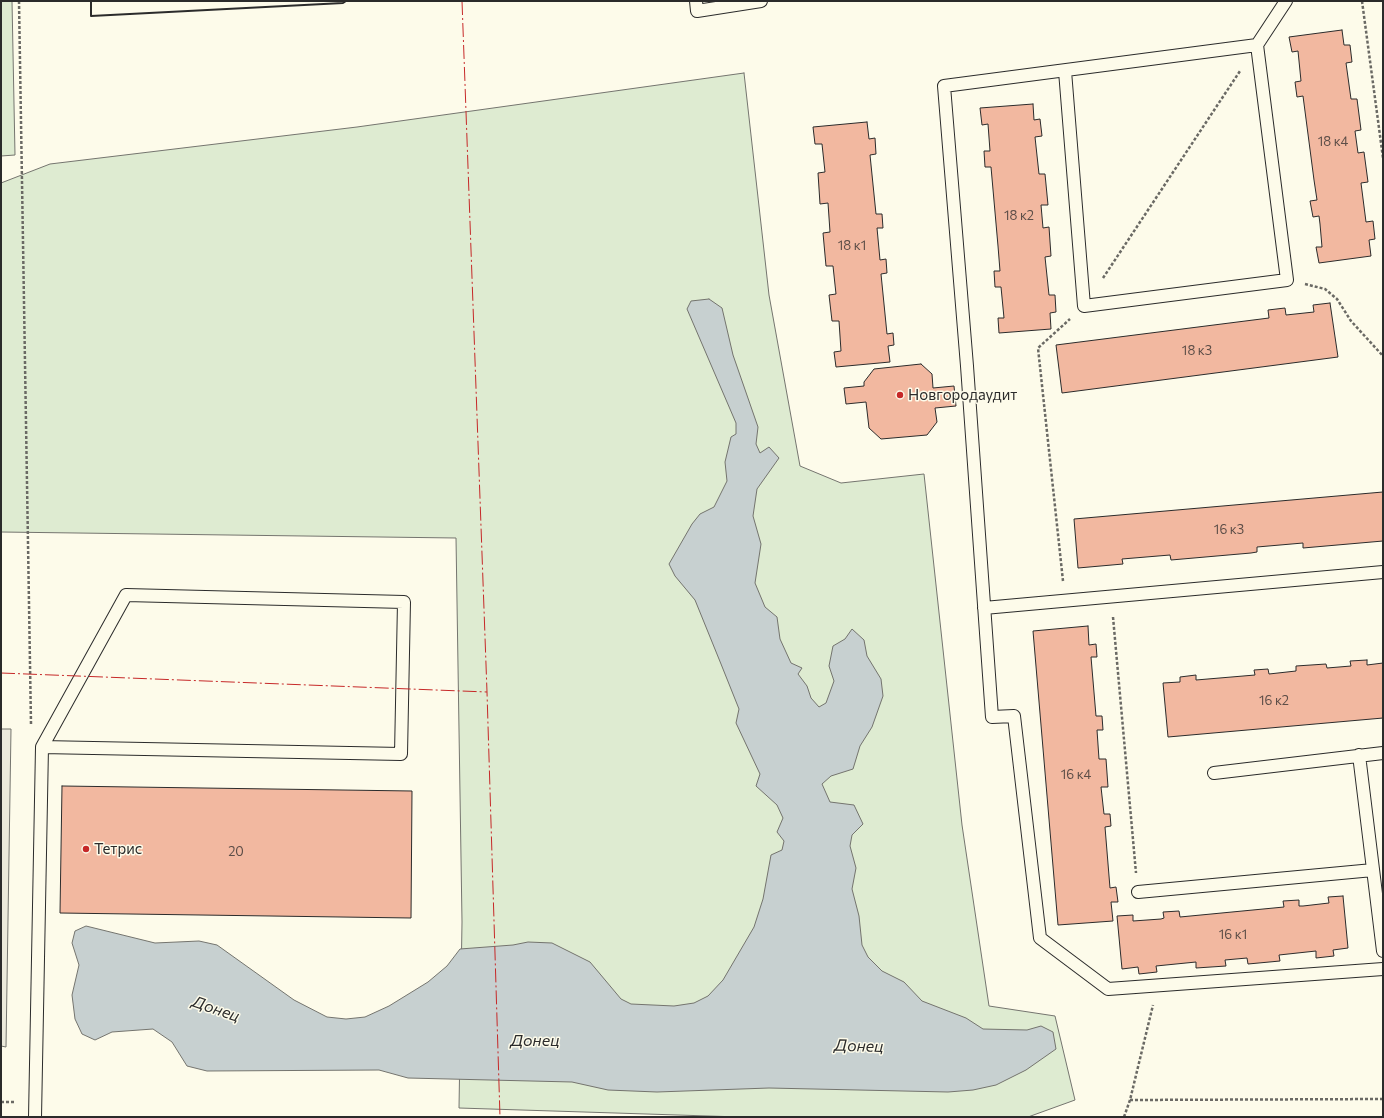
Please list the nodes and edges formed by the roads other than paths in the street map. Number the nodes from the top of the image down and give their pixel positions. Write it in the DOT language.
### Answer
graph roads {
  1 [pos="696,1"];
  2 [pos="761,1"];
  3 [pos="1286,1"];
  4 [pos="1257,45"];
  5 [pos="1065,71"];
  6 [pos="1383,572"];
  7 [pos="984,608"];
  8 [pos="42,747"];
  9 [pos="1383,752"];
  10 [pos="1359,755"];
  11 [pos="1214,773"];
  12 [pos="1373,870"];
  13 [pos="1138,892"];
  14 [pos="1383,951"];
  15 [pos="1383,969"];
  16 [pos="36,1117"];
  1 -- 2 [label="lane"];
  3 -- 4 [label="lane"];
  4 -- 5 [label="lane"];
  4 -- 5 [label="lane"];
  5 -- 7 [label="lane"];
  6 -- 7 [label="lane"];
  7 -- 15 [label="lane"];
  8 -- 8 [label="lane"];
  8 -- 16 [label="lane"];
  9 -- 10 [label="lane"];
  10 -- 11 [label="lane"];
  10 -- 12 [label="lane"];
  12 -- 13 [label="lane"];
  12 -- 14 [label="lane"];
}
